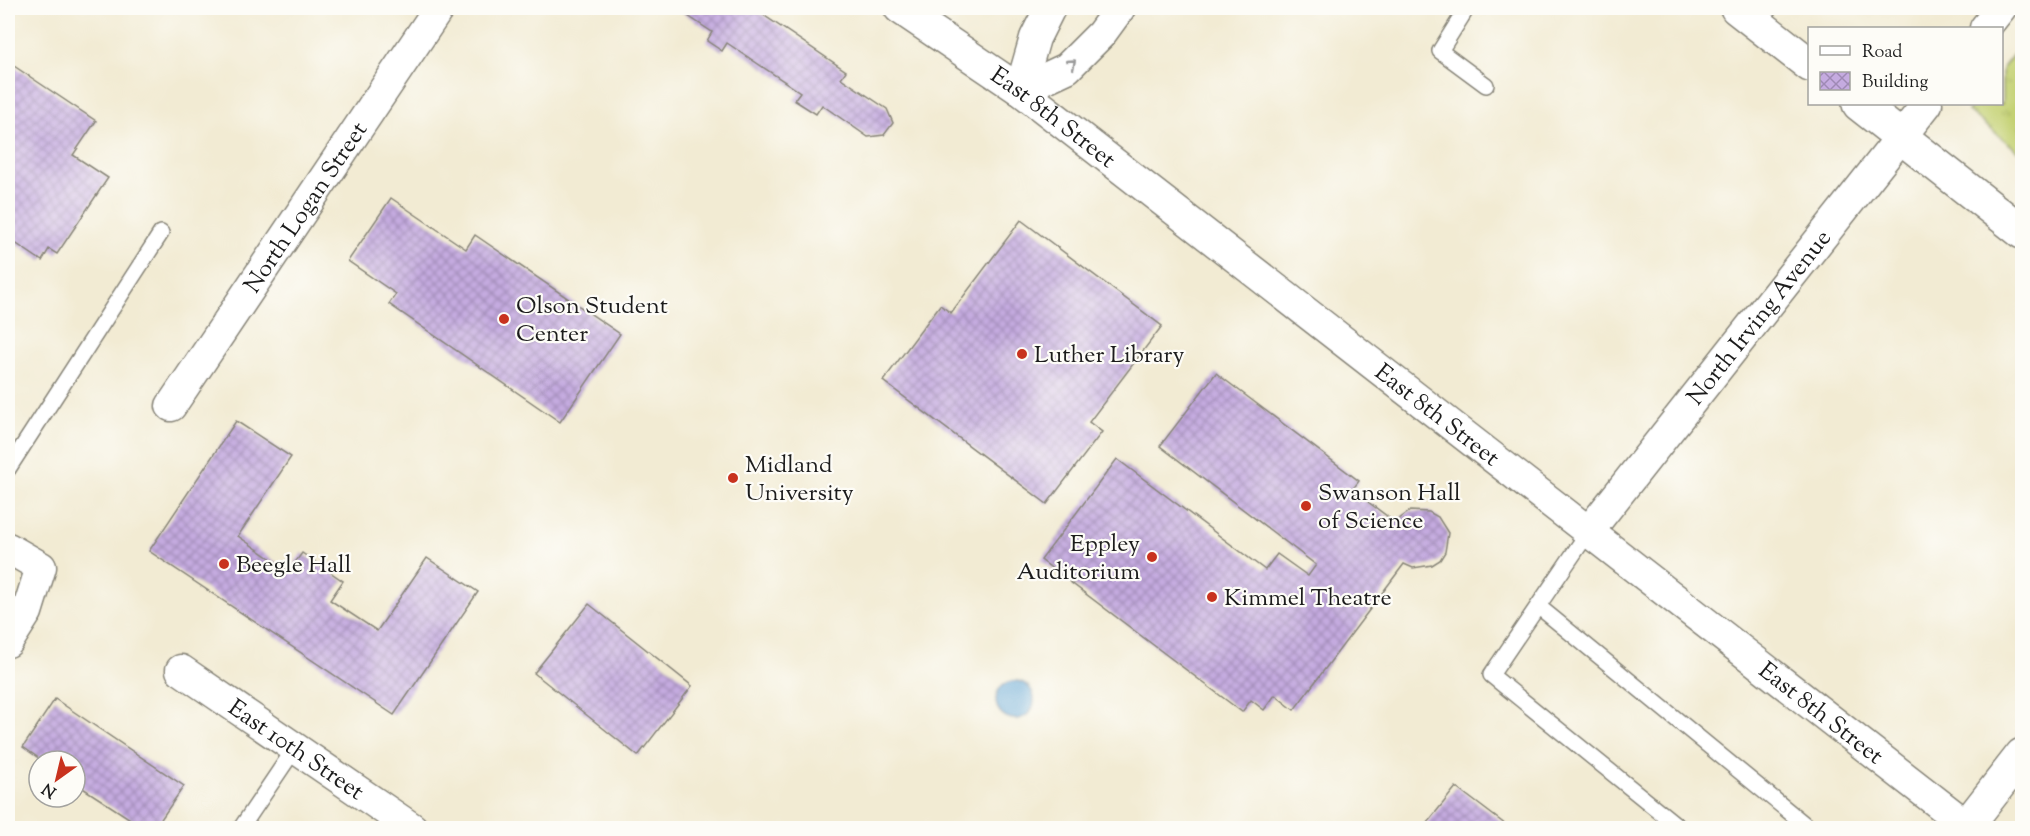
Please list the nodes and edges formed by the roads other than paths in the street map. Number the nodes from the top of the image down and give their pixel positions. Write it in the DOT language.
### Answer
graph roads {
  1 [pos="439,8"];
  2 [pos="899,8"];
  3 [pos="1050,8"];
  4 [pos="1120,8"];
  5 [pos="1467,8"];
  6 [pos="1737,8"];
  7 [pos="2001,8"];
  8 [pos="1986,27"];
  9 [pos="1808,64"];
  10 [pos="1486,85"];
  11 [pos="1020,90"];
  12 [pos="1860,105"];
  13 [pos="1926,105"];
  14 [pos="1901,137"];
  15 [pos="2022,232"];
  16 [pos="161,233"];
  17 [pos="171,406"];
  18 [pos="8,470"];
  19 [pos="1588,531"];
  20 [pos="8,548"];
  21 [pos="1538,606"];
  22 [pos="8,642"];
  23 [pos="181,670"];
  24 [pos="295,748"];
  25 [pos="2022,755"];
  26 [pos="244,823"];
  27 [pos="412,828"];
  28 [pos="1680,828"];
  29 [pos="1809,828"];
  30 [pos="1968,828"];
  1 -- 17 [label="street, North Logan Street"];
  2 -- 11 [label="street, East 8th Street"];
  3 -- 11 [label="street"];
  11 -- 4 [label="street, one-way"];
  5 -- 10 [label="lane"];
  6 -- 9 [label="main road"];
  7 -- 8 [label="street"];
  11 -- 19 [label="street, East 8th Street"];
  12 -- 14 [label="main road"];
  13 -- 14 [label="street, North Irving Avenue"];
  14 -- 15 [label="main road"];
  14 -- 19 [label="street, North Irving Avenue"];
  16 -- 18 [label="lane"];
  19 -- 21 [label="lane"];
  19 -- 30 [label="street, East 8th Street"];
  20 -- 22 [label="street"];
  21 -- 28 [label="lane"];
  21 -- 29 [label="lane"];
  23 -- 24 [label="street, East 10th Street"];
  24 -- 26 [label="lane"];
  24 -- 27 [label="street, East 10th Street"];
  25 -- 30 [label="main road"];
}
